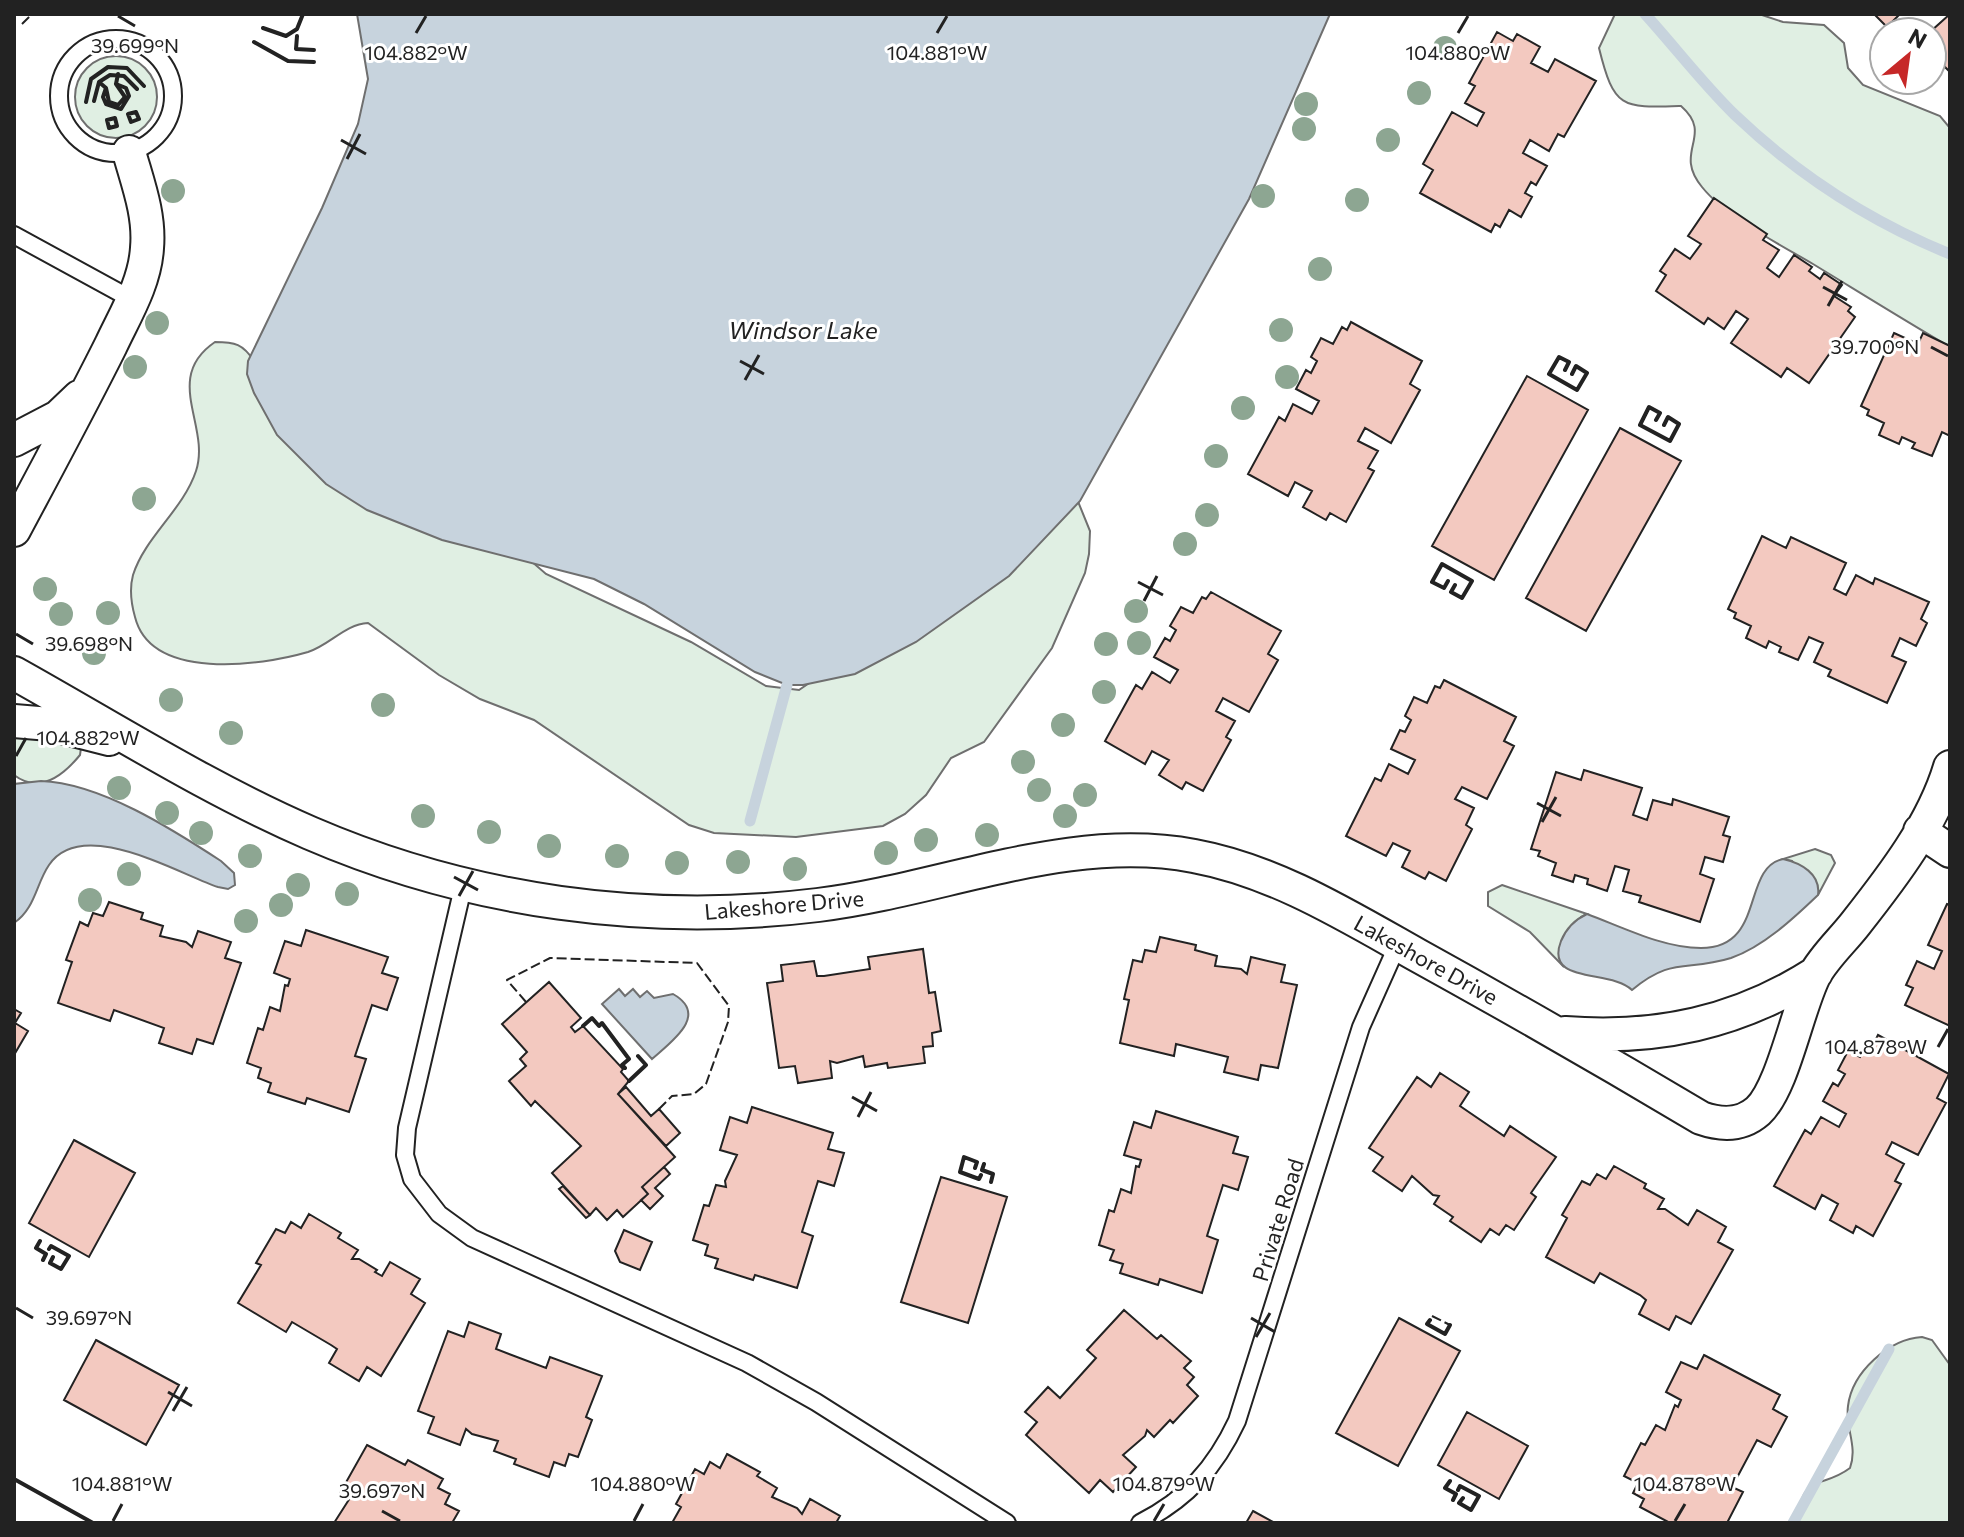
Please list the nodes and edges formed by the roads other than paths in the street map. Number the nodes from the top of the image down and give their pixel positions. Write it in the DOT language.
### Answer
graph roads {
  1 [pos="129,152"];
  2 [pos="14,235"];
  3 [pos="133,300"];
  4 [pos="92,383"];
  5 [pos="14,440"];
  6 [pos="14,530"];
  7 [pos="14,673"];
  8 [pos="14,721"];
  9 [pos="155,751"];
  10 [pos="1950,767"];
  11 [pos="1920,831"];
  12 [pos="1950,851"];
  13 [pos="464,883"];
  14 [pos="1398,944"];
  15 [pos="1816,973"];
  16 [pos="1557,1033"];
  17 [pos="1007,1523"];
  18 [pos="1140,1523"];
  1 -- 1 [label="lane"];
  1 -- 3 [label="street"];
  2 -- 3 [label="lane"];
  3 -- 4 [label="street"];
  4 -- 5 [label="street"];
  4 -- 6 [label="street"];
  7 -- 9 [label="street, Lakeshore Drive"];
  8 -- 9 [label="street"];
  9 -- 13 [label="street, Lakeshore Drive"];
  10 -- 11 [label="street, Lakeshore Drive"];
  11 -- 12 [label="street"];
  11 -- 15 [label="street, Lakeshore Drive"];
  13 -- 14 [label="street, Lakeshore Drive"];
  13 -- 17 [label="lane"];
  14 -- 16 [label="street, Lakeshore Drive"];
  14 -- 18 [label="lane, Private Road"];
  15 -- 16 [label="street, Lakeshore Drive"];
  15 -- 16 [label="street, Lakeshore Drive"];
}
